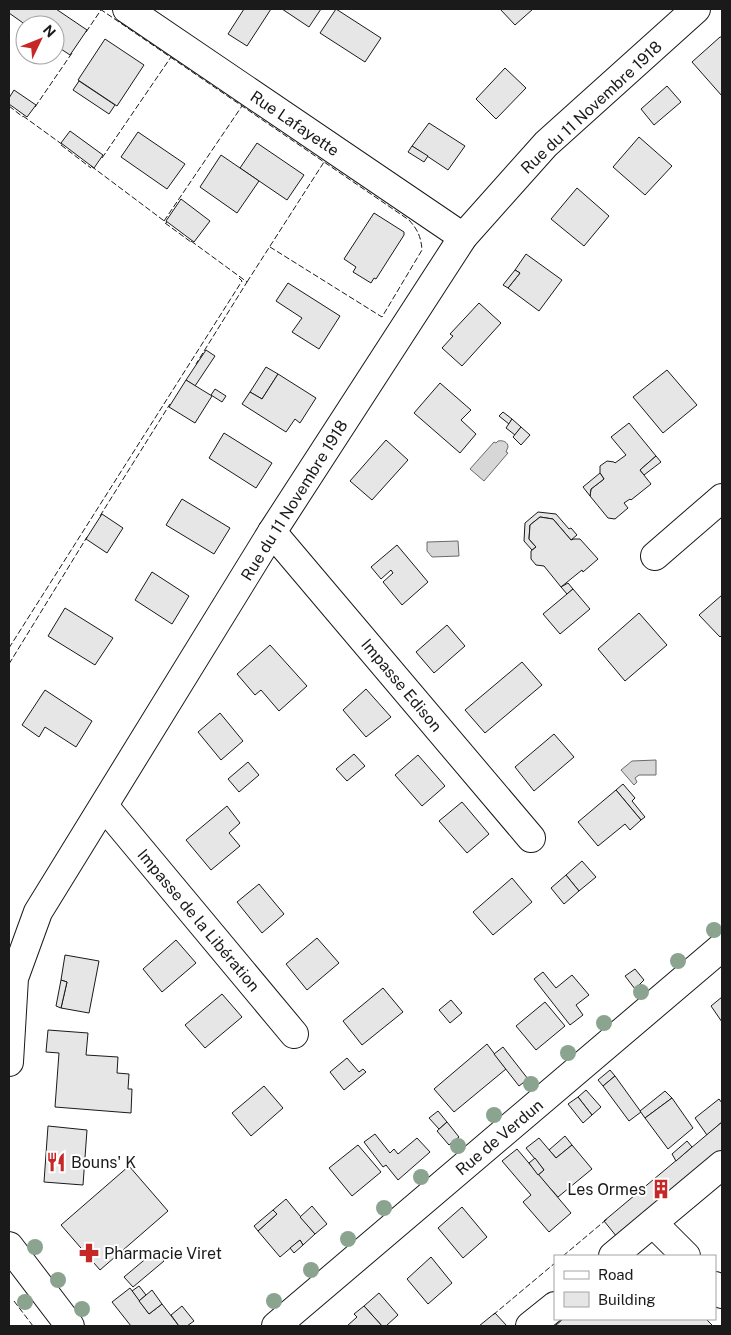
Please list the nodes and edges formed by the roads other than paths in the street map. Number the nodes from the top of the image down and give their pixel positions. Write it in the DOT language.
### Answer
graph roads {
  1 [pos="127,9"];
  2 [pos="696,9"];
  3 [pos="463,237"];
  4 [pos="722,498"];
  5 [pos="272,532"];
  6 [pos="655,556"];
  7 [pos="104,806"];
  8 [pos="531,838"];
  9 [pos="722,947"];
  10 [pos="294,1034"];
  11 [pos="9,1062"];
  12 [pos="722,1165"];
  13 [pos="653,1223"];
  14 [pos="9,1246"];
  15 [pos="615,1255"];
  16 [pos="685,1255"];
  17 [pos="554,1307"];
  18 [pos="70,1326"];
  19 [pos="276,1326"];
  20 [pos="530,1326"];
  1 -- 3 [label="street, Rue Lafayette"];
  2 -- 3 [label="street, Rue du 11 Novembre 1918"];
  3 -- 5 [label="street, Rue du 11 Novembre 1918"];
  4 -- 6 [label="street"];
  5 -- 7 [label="street, Rue du 11 Novembre 1918"];
  5 -- 8 [label="street, Impasse Edison"];
  7 -- 10 [label="street, Impasse de la Libération"];
  7 -- 11 [label="street, Rue du 11 Novembre 1918"];
  9 -- 19 [label="street, Rue de Verdun"];
  12 -- 13 [label="street"];
  13 -- 15 [label="street"];
  13 -- 16 [label="street"];
  14 -- 18 [label="street"];
  17 -- 20 [label="street"];
}
